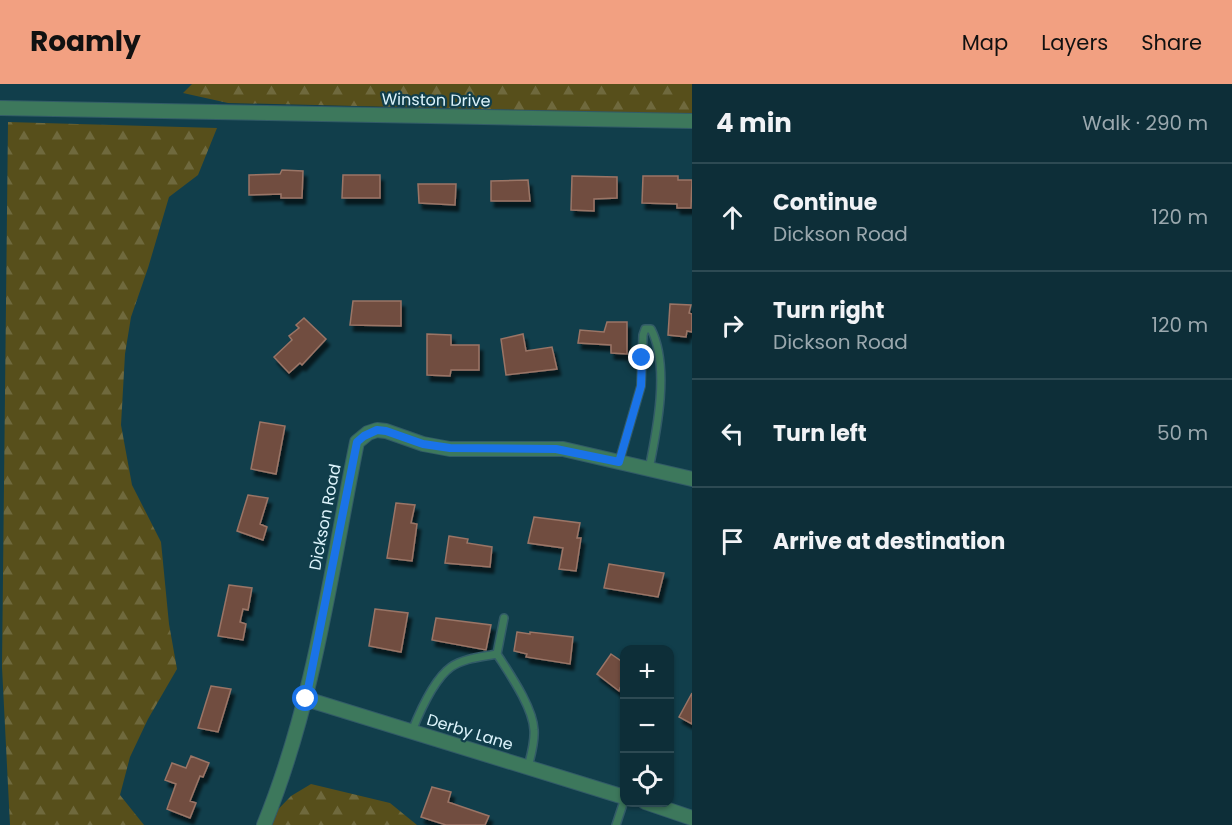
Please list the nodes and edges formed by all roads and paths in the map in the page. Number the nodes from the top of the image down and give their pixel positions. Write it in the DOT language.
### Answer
graph roads {
  1 [pos="0,108"];
  2 [pos="692,121"];
  3 [pos="619,462"];
  4 [pos="649,469"];
  5 [pos="692,479"];
  6 [pos="504,618"];
  7 [pos="497,654"];
  8 [pos="306,699"];
  9 [pos="412,731"];
  10 [pos="528,767"];
  11 [pos="620,798"];
  12 [pos="622,807"];
  13 [pos="660,807"];
  14 [pos="692,818"];
  15 [pos="264,825"];
  16 [pos="616,825"];
  1 -- 2 [label="street, Winston Drive"];
  3 -- 4 [label="street, Dickson Road"];
  3 -- 4 [label="lane"];
  3 -- 8 [label="street, Dickson Road"];
  4 -- 5 [label="street, Dickson Road"];
  6 -- 7 [label="lane"];
  7 -- 9 [label="lane"];
  7 -- 10 [label="lane"];
  8 -- 9 [label="street, Derby Lane"];
  8 -- 15 [label="street, Dickson Road"];
  9 -- 10 [label="street, Derby Lane"];
  10 -- 11 [label="street, Derby Lane"];
  12 -- 16 [label="lane"];
  13 -- 14 [label="street"];
}
